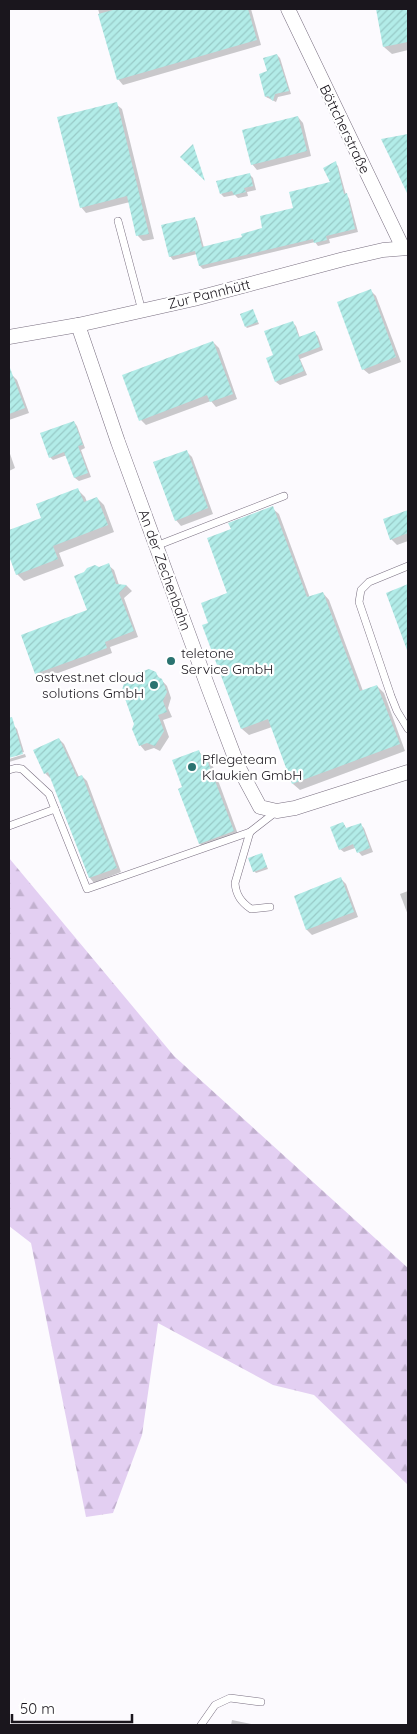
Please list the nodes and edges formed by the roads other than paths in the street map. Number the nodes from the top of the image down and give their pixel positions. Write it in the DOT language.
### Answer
graph roads {
  1 [pos="288,9"];
  2 [pos="118,221"];
  3 [pos="406,248"];
  4 [pos="142,311"];
  5 [pos="78,325"];
  6 [pos="9,337"];
  7 [pos="284,496"];
  8 [pos="156,546"];
  9 [pos="408,566"];
  10 [pos="408,729"];
  11 [pos="9,770"];
  12 [pos="408,772"];
  13 [pos="55,809"];
  14 [pos="277,811"];
  15 [pos="9,826"];
  16 [pos="250,832"];
  17 [pos="270,907"];
  18 [pos="261,1702"];
  19 [pos="201,1725"];
  1 -- 3 [label="street, Böttcherstraße"];
  2 -- 4 [label="lane"];
  3 -- 4 [label="street, Zur Pannhütt"];
  4 -- 5 [label="street, Zur Pannhütt"];
  5 -- 6 [label="street, Zur Pannhütt"];
  5 -- 8 [label="street, An der Zechenbahn"];
  7 -- 8 [label="lane"];
  8 -- 14 [label="street, An der Zechenbahn"];
  9 -- 10 [label="lane"];
  11 -- 13 [label="lane"];
  12 -- 14 [label="street"];
  13 -- 15 [label="lane"];
  13 -- 16 [label="lane"];
  14 -- 16 [label="lane"];
  16 -- 17 [label="lane"];
  18 -- 19 [label="lane"];
}
